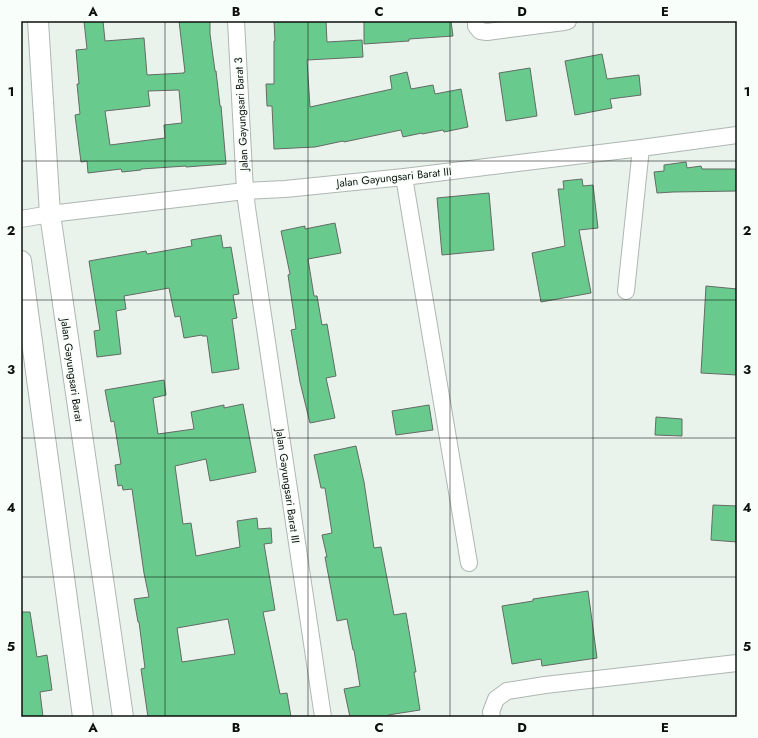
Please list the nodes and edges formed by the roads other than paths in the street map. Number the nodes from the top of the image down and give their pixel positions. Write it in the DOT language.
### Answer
graph roads {
  1 [pos="38,21"];
  2 [pos="236,21"];
  3 [pos="568,21"];
  4 [pos="481,26"];
  5 [pos="737,135"];
  6 [pos="641,148"];
  7 [pos="404,177"];
  8 [pos="245,191"];
  9 [pos="247,208"];
  10 [pos="50,214"];
  11 [pos="21,219"];
  12 [pos="21,261"];
  13 [pos="626,291"];
  14 [pos="469,564"];
  15 [pos="737,663"];
  16 [pos="83,717"];
  17 [pos="123,717"];
  18 [pos="323,717"];
  19 [pos="492,717"];
  1 -- 10 [label="street, Jalan Gayungsari Barat"];
  2 -- 8 [label="street, Jalan Gayungsari Barat 3"];
  3 -- 4 [label="street"];
  5 -- 6 [label="street, Jalan Gayungsari Barat III"];
  6 -- 7 [label="street, Jalan Gayungsari Barat III"];
  6 -- 13 [label="street"];
  7 -- 8 [label="street, Jalan Gayungsari Barat III"];
  7 -- 14 [label="street"];
  8 -- 9 [label="street, Jalan Gayungsari Barat 3"];
  8 -- 10 [label="street, Jalan Gayungsari Barat III"];
  9 -- 18 [label="street, Jalan Gayungsari Barat III"];
  10 -- 11 [label="street, Jalan Gayungsari Barat III"];
  10 -- 17 [label="street, Jalan Gayungsari Barat"];
  12 -- 16 [label="street"];
  15 -- 19 [label="street"];
}
